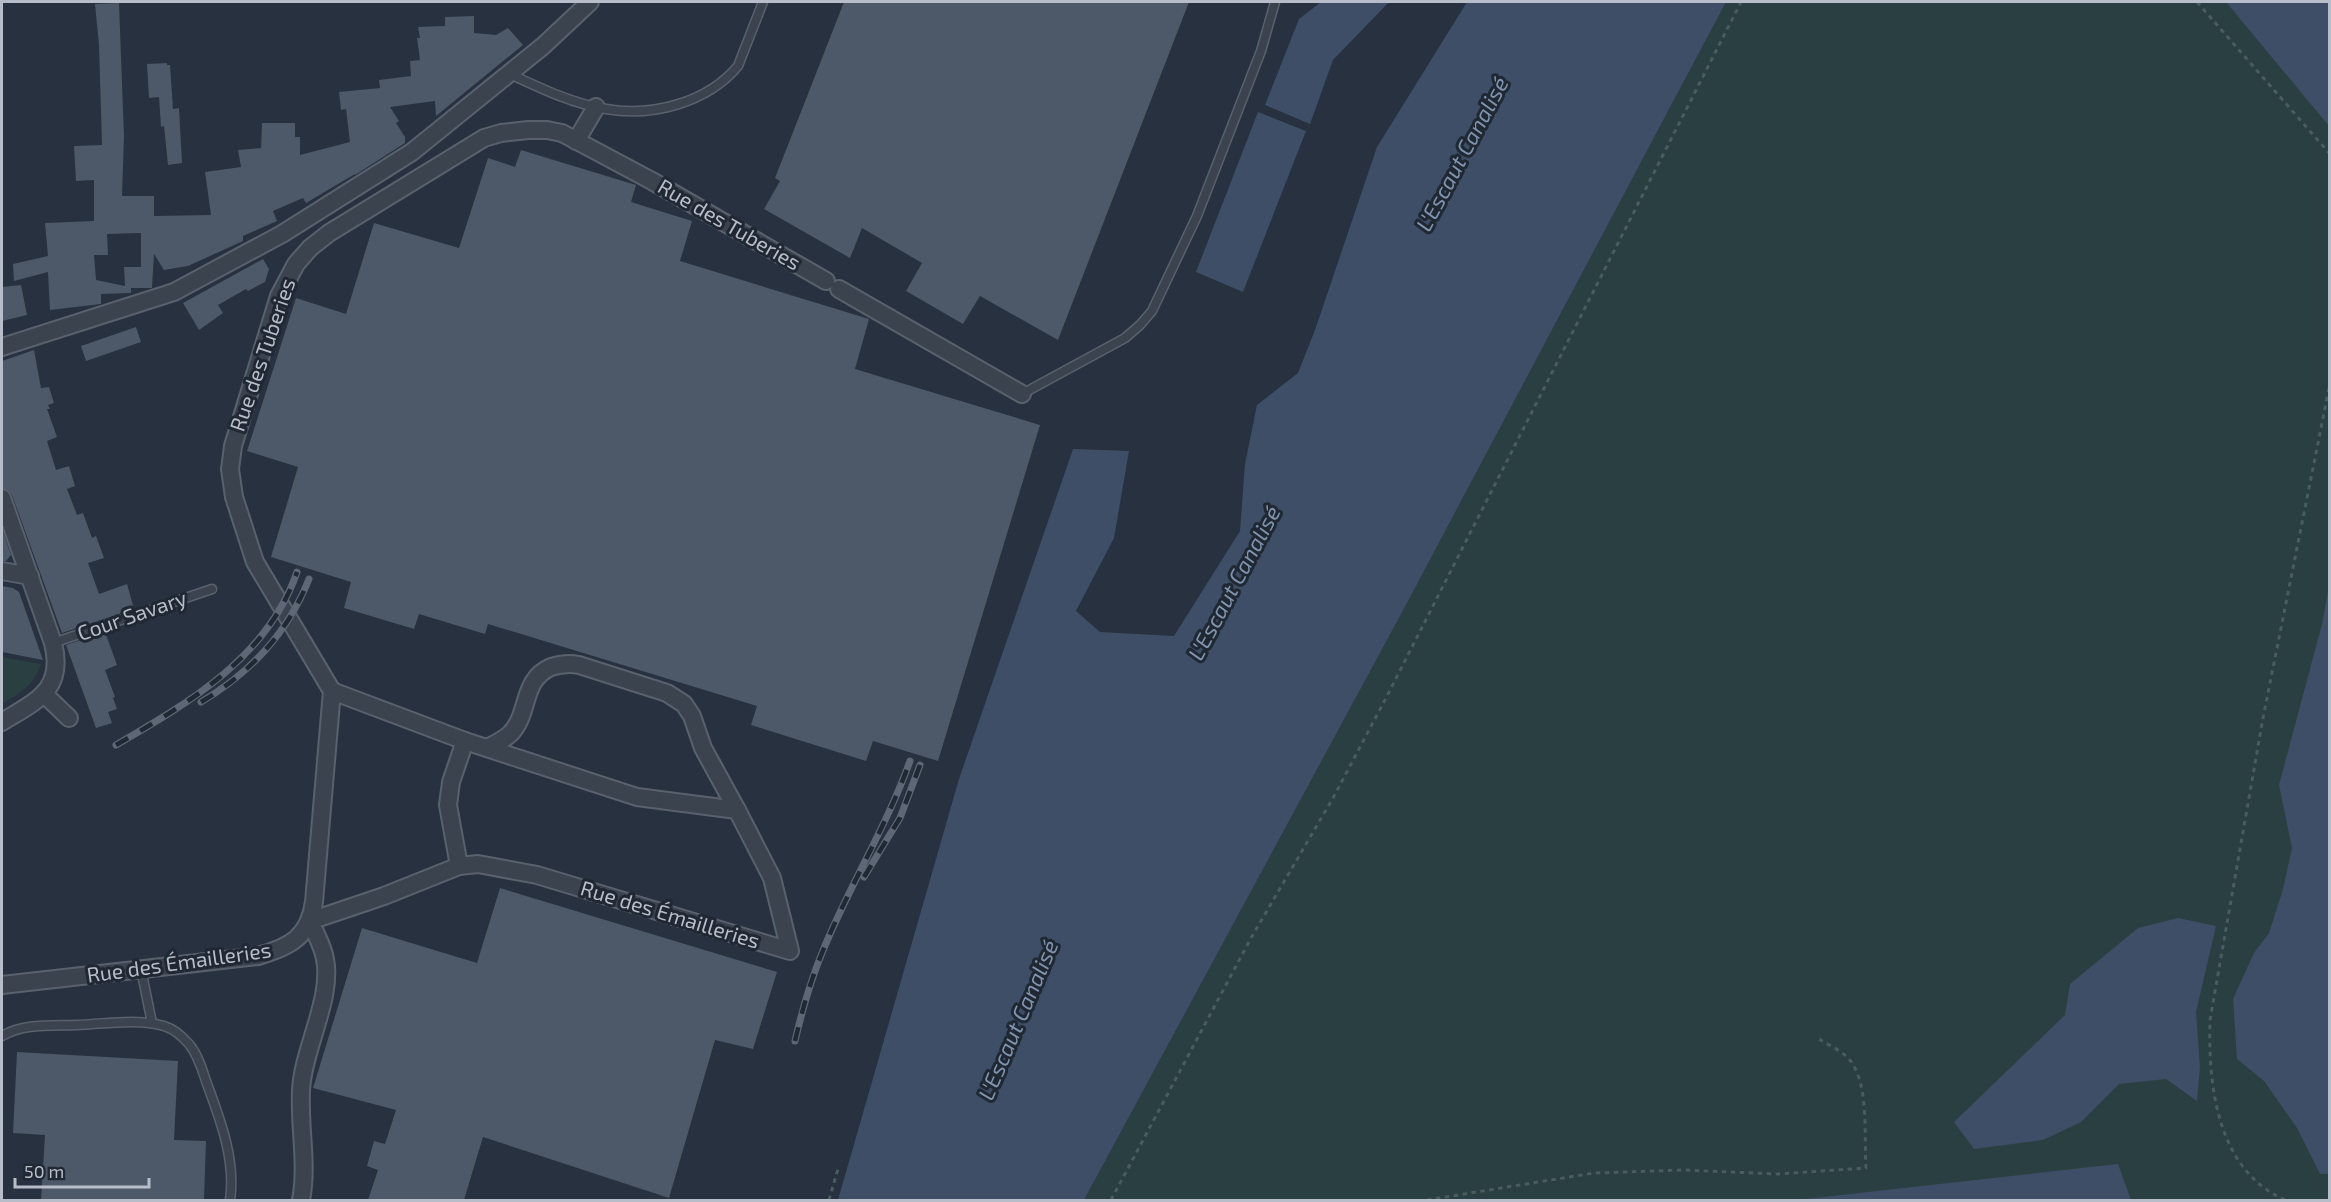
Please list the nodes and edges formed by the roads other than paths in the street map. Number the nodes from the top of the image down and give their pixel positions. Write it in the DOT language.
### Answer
graph roads {
  1 [pos="590,2"];
  2 [pos="764,2"];
  3 [pos="1275,2"];
  4 [pos="510,74"];
  5 [pos="596,107"];
  6 [pos="576,141"];
  7 [pos="2,347"];
  8 [pos="1022,394"];
  9 [pos="2,498"];
  10 [pos="2,571"];
  11 [pos="30,576"];
  12 [pos="212,588"];
  13 [pos="53,644"];
  14 [pos="332,691"];
  15 [pos="44,694"];
  16 [pos="69,718"];
  17 [pos="2,722"];
  18 [pos="465,741"];
  19 [pos="487,748"];
  20 [pos="737,810"];
  21 [pos="459,866"];
  22 [pos="310,921"];
  23 [pos="141,969"];
  24 [pos="2,985"];
  25 [pos="152,1023"];
  26 [pos="2,1036"];
  27 [pos="230,1200"];
  28 [pos="301,1200"];
  1 -- 4 [label="street"];
  2 -- 5 [label="lane"];
  3 -- 8 [label="lane"];
  4 -- 5 [label="lane"];
  4 -- 7 [label="street"];
  5 -- 6 [label="street"];
  6 -- 8 [label="street, Rue des Tuberies"];
  6 -- 14 [label="street, Rue des Tuberies"];
  9 -- 11 [label="street"];
  10 -- 11 [label="street"];
  11 -- 13 [label="street"];
  12 -- 13 [label="lane, Cour Savary"];
  13 -- 15 [label="street"];
  14 -- 18 [label="street"];
  14 -- 22 [label="street"];
  15 -- 16 [label="street"];
  15 -- 17 [label="street"];
  18 -- 19 [label="street"];
  18 -- 21 [label="street"];
  19 -- 20 [label="street"];
  19 -- 20 [label="street"];
  20 -- 21 [label="street, Rue des Émailleries"];
  21 -- 22 [label="street, Rue des Émailleries"];
  22 -- 23 [label="street, Rue des Émailleries"];
  22 -- 28 [label="street"];
  23 -- 24 [label="street, Rue des Émailleries"];
  23 -- 25 [label="lane"];
  25 -- 26 [label="lane"];
  25 -- 27 [label="lane"];
}
